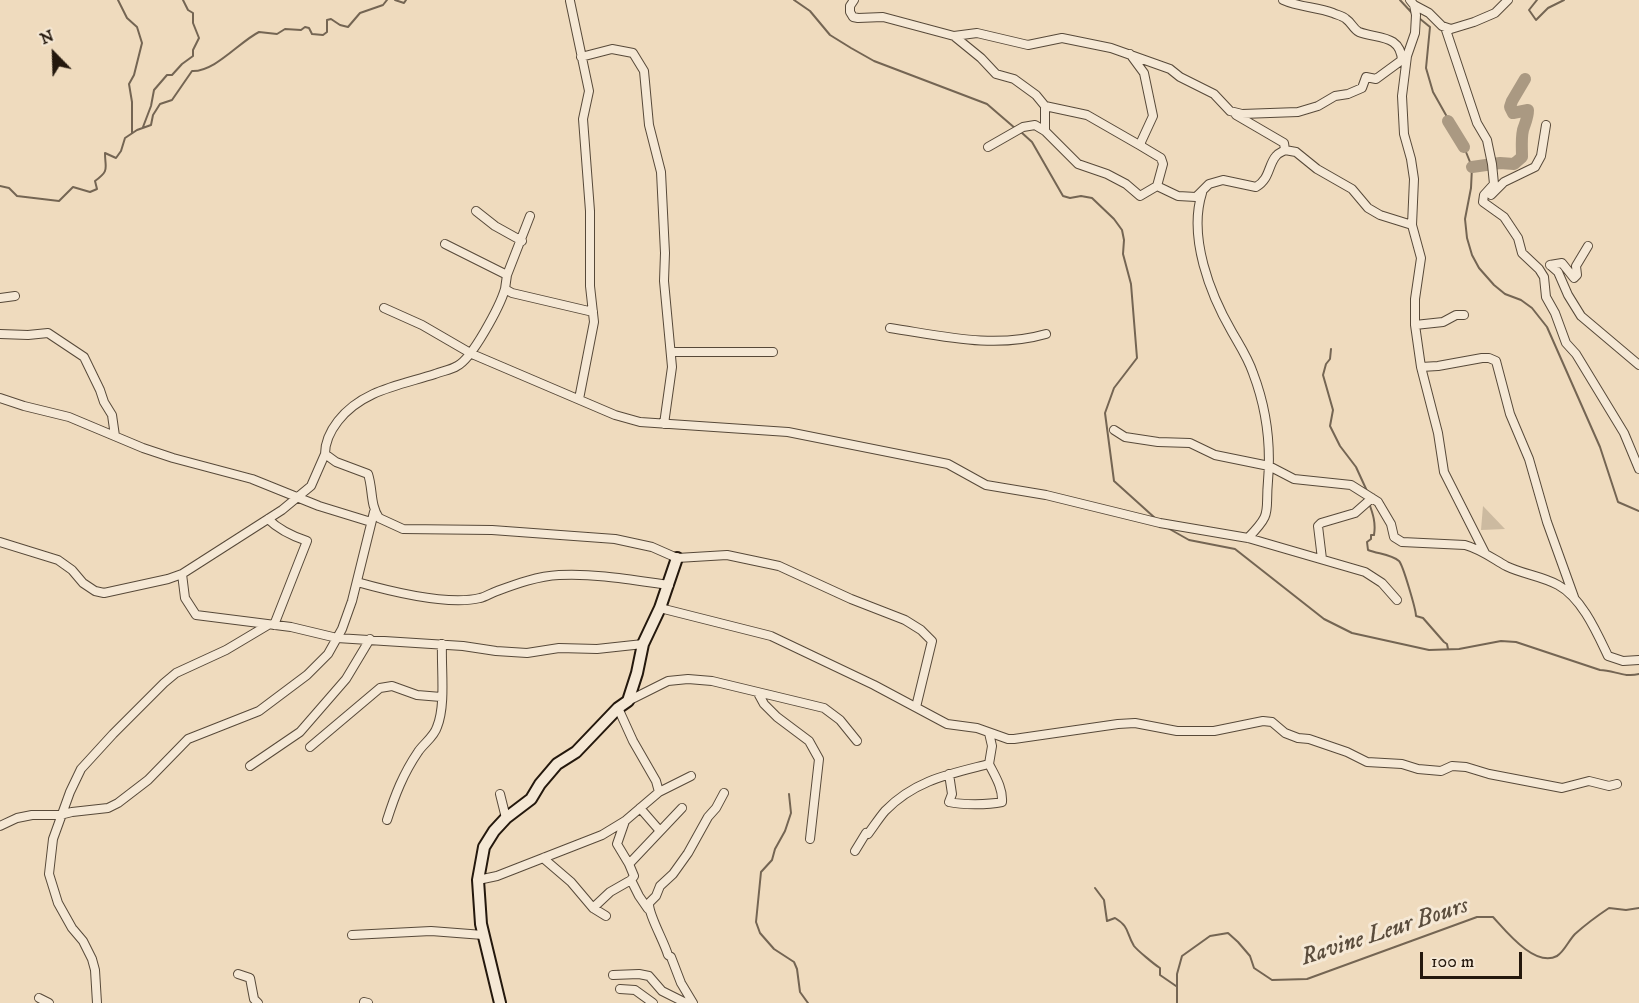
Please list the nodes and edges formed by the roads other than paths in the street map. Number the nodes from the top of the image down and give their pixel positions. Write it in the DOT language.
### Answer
graph roads {
  1 [pos="854,0"];
  2 [pos="1283,0"];
  3 [pos="1508,0"];
  4 [pos="570,1"];
  5 [pos="1412,3"];
  6 [pos="1445,27"];
  7 [pos="954,36"];
  8 [pos="1129,53"];
  9 [pos="581,57"];
  10 [pos="1405,58"];
  11 [pos="1045,106"];
  12 [pos="1230,111"];
  13 [pos="1546,125"];
  14 [pos="1045,131"];
  15 [pos="1142,146"];
  16 [pos="988,147"];
  17 [pos="1285,150"];
  18 [pos="1157,186"];
  19 [pos="1491,191"];
  20 [pos="1202,193"];
  21 [pos="476,211"];
  22 [pos="530,216"];
  23 [pos="1413,225"];
  24 [pos="522,241"];
  25 [pos="445,244"];
  26 [pos="1588,246"];
  27 [pos="507,275"];
  28 [pos="505,289"];
  29 [pos="15,296"];
  30 [pos="0,298"];
  31 [pos="384,308"];
  32 [pos="593,312"];
  33 [pos="1464,315"];
  34 [pos="1414,326"];
  35 [pos="890,328"];
  36 [pos="0,334"];
  37 [pos="1046,334"];
  38 [pos="672,352"];
  39 [pos="773,352"];
  40 [pos="472,354"];
  41 [pos="1639,364"];
  42 [pos="1421,367"];
  43 [pos="0,398"];
  44 [pos="579,399"];
  45 [pos="664,424"];
  46 [pos="1114,430"];
  47 [pos="115,436"];
  48 [pos="325,454"];
  49 [pos="1269,466"];
  50 [pos="1639,469"];
  51 [pos="297,498"];
  52 [pos="1369,501"];
  53 [pos="374,512"];
  54 [pos="268,519"];
  55 [pos="371,522"];
  56 [pos="1248,537"];
  57 [pos="0,542"];
  58 [pos="1485,553"];
  59 [pos="677,558"];
  60 [pos="1322,559"];
  61 [pos="182,574"];
  62 [pos="357,582"];
  63 [pos="669,585"];
  64 [pos="1397,600"];
  65 [pos="1576,602"];
  66 [pos="660,608"];
  67 [pos="271,625"];
  68 [pos="336,638"];
  69 [pos="370,639"];
  70 [pos="442,644"];
  71 [pos="644,644"];
  72 [pos="1639,660"];
  73 [pos="758,693"];
  74 [pos="441,697"];
  75 [pos="628,701"];
  76 [pos="916,707"];
  77 [pos="618,708"];
  78 [pos="989,732"];
  79 [pos="857,741"];
  80 [pos="310,747"];
  81 [pos="989,764"];
  82 [pos="250,766"];
  83 [pos="949,774"];
  84 [pos="691,776"];
  85 [pos="1617,784"];
  86 [pos="659,792"];
  87 [pos="724,793"];
  88 [pos="500,794"];
  89 [pos="640,808"];
  90 [pos="682,808"];
  91 [pos="60,815"];
  92 [pos="506,818"];
  93 [pos="387,820"];
  94 [pos="625,821"];
  95 [pos="0,826"];
  96 [pos="660,831"];
  97 [pos="810,839"];
  98 [pos="855,851"];
  99 [pos="543,858"];
  100 [pos="629,864"];
  101 [pos="478,880"];
  102 [pos="631,880"];
  103 [pos="593,908"];
  104 [pos="648,909"];
  105 [pos="606,916"];
  106 [pos="352,935"];
  107 [pos="483,935"];
  108 [pos="237,974"];
  109 [pos="613,975"];
  110 [pos="620,989"];
  111 [pos="39,998"];
  112 [pos="49,1003"];
  113 [pos="97,1003"];
  114 [pos="258,1003"];
  115 [pos="500,1003"];
  116 [pos="653,1003"];
  117 [pos="686,1003"];
  118 [pos="693,1003"];
  1 -- 7 [label="street"];
  2 -- 10 [label="street"];
  3 -- 6 [label="street"];
  4 -- 9 [label="street"];
  5 -- 6 [label="street"];
  5 -- 10 [label="street"];
  6 -- 19 [label="street"];
  7 -- 8 [label="street"];
  7 -- 11 [label="street"];
  8 -- 12 [label="street"];
  8 -- 15 [label="street"];
  9 -- 32 [label="street"];
  9 -- 38 [label="street"];
  10 -- 12 [label="street"];
  10 -- 23 [label="street"];
  11 -- 14 [label="street"];
  11 -- 15 [label="street"];
  12 -- 17 [label="street"];
  13 -- 19 [label="street"];
  14 -- 16 [label="street"];
  14 -- 18 [label="street"];
  15 -- 18 [label="street"];
  17 -- 20 [label="street"];
  17 -- 23 [label="street"];
  18 -- 20 [label="street"];
  19 -- 50 [label="street"];
  20 -- 49 [label="street"];
  21 -- 24 [label="street"];
  22 -- 24 [label="street"];
  23 -- 34 [label="street"];
  24 -- 27 [label="street"];
  25 -- 27 [label="street"];
  26 -- 41 [label="street"];
  27 -- 28 [label="street"];
  28 -- 32 [label="street"];
  28 -- 40 [label="street"];
  29 -- 30 [label="street"];
  31 -- 40 [label="street"];
  32 -- 44 [label="street"];
  33 -- 34 [label="street"];
  34 -- 42 [label="street"];
  35 -- 37 [label="street"];
  36 -- 47 [label="street"];
  38 -- 39 [label="street"];
  38 -- 45 [label="street"];
  40 -- 44 [label="street"];
  40 -- 48 [label="street"];
  42 -- 58 [label="street"];
  42 -- 65 [label="street"];
  43 -- 47 [label="street"];
  44 -- 45 [label="street"];
  45 -- 56 [label="street"];
  46 -- 49 [label="street"];
  47 -- 51 [label="street"];
  48 -- 51 [label="street"];
  48 -- 53 [label="street"];
  49 -- 52 [label="street"];
  49 -- 56 [label="street"];
  51 -- 54 [label="street"];
  51 -- 55 [label="street"];
  52 -- 58 [label="street"];
  52 -- 60 [label="street"];
  53 -- 55 [label="street"];
  53 -- 59 [label="street"];
  54 -- 61 [label="street"];
  54 -- 67 [label="street"];
  55 -- 62 [label="street"];
  56 -- 60 [label="street"];
  57 -- 61 [label="street"];
  58 -- 65 [label="street"];
  59 -- 63 [label="street"];
  59 -- 76 [label="street"];
  60 -- 64 [label="street"];
  61 -- 67 [label="street"];
  62 -- 63 [label="street"];
  62 -- 68 [label="street"];
  63 -- 66 [label="street"];
  65 -- 72 [label="street"];
  66 -- 71 [label="street"];
  66 -- 76 [label="street"];
  67 -- 68 [label="street"];
  67 -- 91 [label="street"];
  68 -- 69 [label="street"];
  68 -- 91 [label="street"];
  69 -- 70 [label="street"];
  69 -- 82 [label="street"];
  70 -- 71 [label="street"];
  70 -- 74 [label="street"];
  71 -- 75 [label="street"];
  73 -- 75 [label="street"];
  73 -- 79 [label="street"];
  73 -- 97 [label="street"];
  74 -- 80 [label="street"];
  74 -- 93 [label="street"];
  75 -- 77 [label="street"];
  76 -- 78 [label="street"];
  77 -- 86 [label="street"];
  77 -- 92 [label="street"];
  78 -- 81 [label="street"];
  78 -- 85 [label="street"];
  81 -- 83 [label="street"];
  81 -- 83 [label="street"];
  83 -- 98 [label="street"];
  84 -- 86 [label="street"];
  86 -- 89 [label="street"];
  87 -- 104 [label="street"];
  88 -- 92 [label="street"];
  89 -- 94 [label="street"];
  89 -- 96 [label="street"];
  90 -- 96 [label="street"];
  91 -- 95 [label="street"];
  91 -- 113 [label="street"];
  92 -- 101 [label="street"];
  94 -- 99 [label="street"];
  94 -- 100 [label="street"];
  96 -- 100 [label="street"];
  99 -- 101 [label="street"];
  99 -- 103 [label="street"];
  100 -- 102 [label="street"];
  101 -- 107 [label="street"];
  102 -- 103 [label="street"];
  102 -- 104 [label="street"];
  103 -- 105 [label="street"];
  104 -- 118 [label="street"];
  106 -- 107 [label="street"];
  107 -- 115 [label="street"];
  108 -- 114 [label="street"];
  109 -- 117 [label="street"];
  110 -- 116 [label="street"];
  111 -- 112 [label="street"];
}
